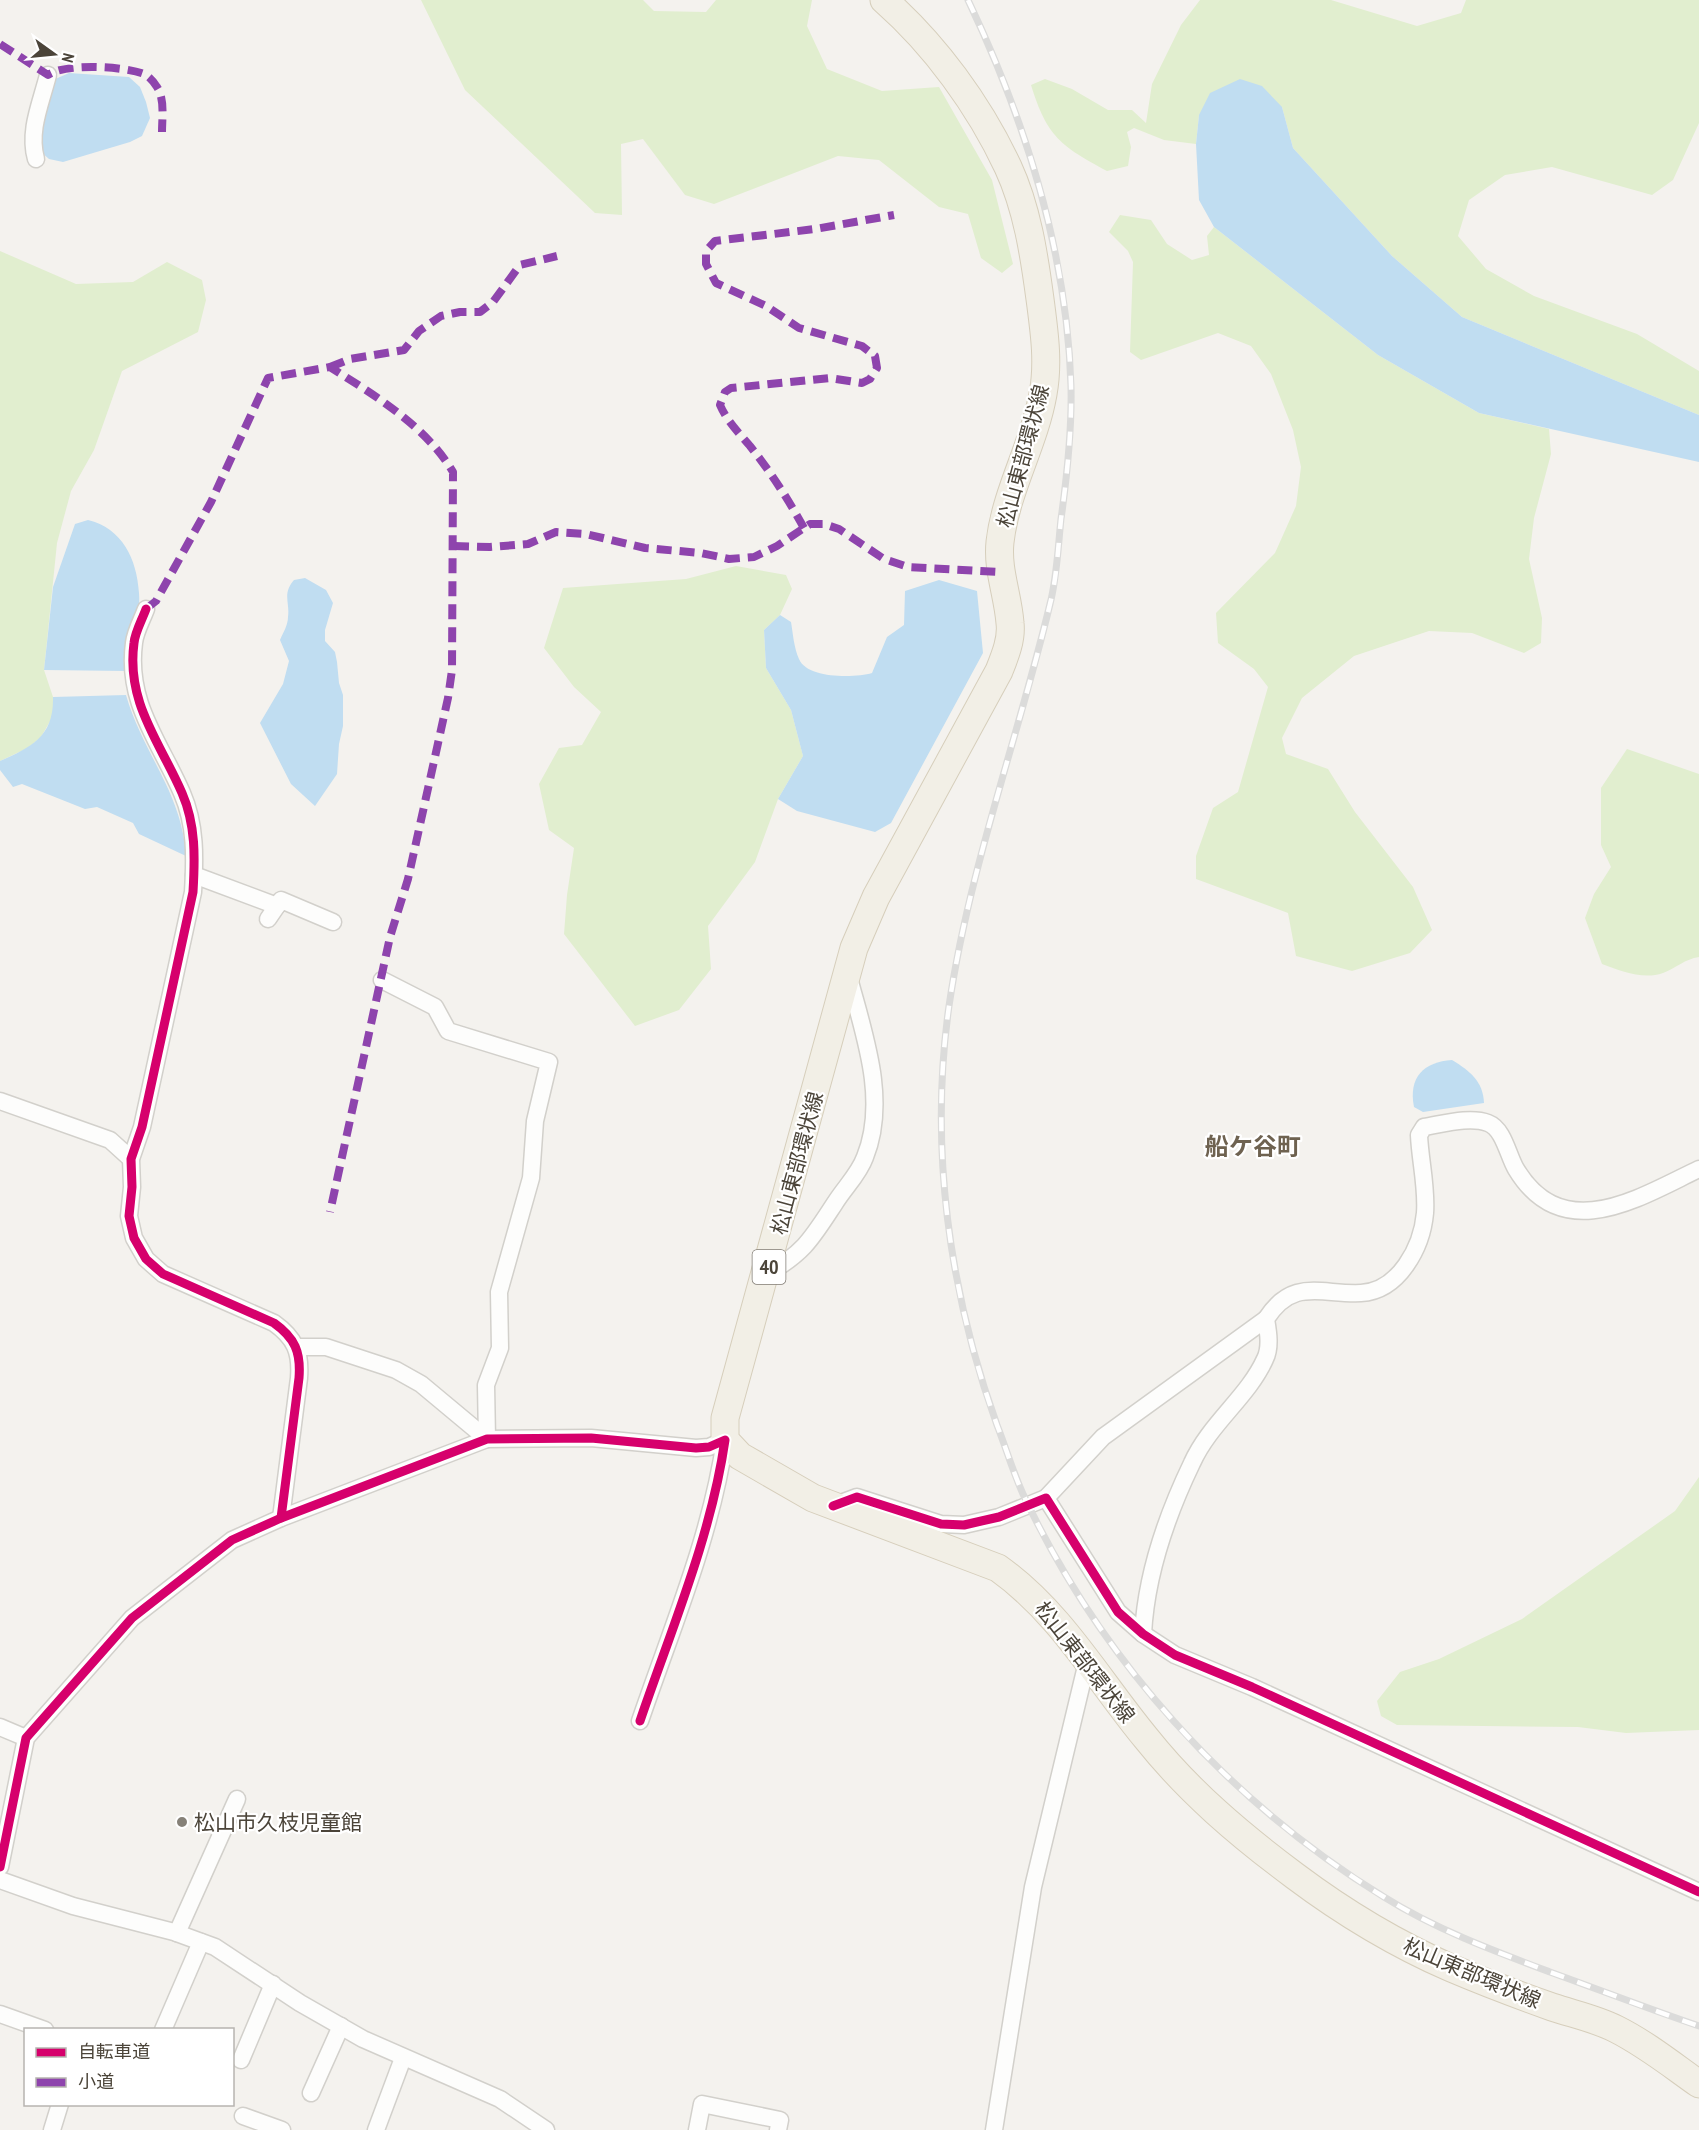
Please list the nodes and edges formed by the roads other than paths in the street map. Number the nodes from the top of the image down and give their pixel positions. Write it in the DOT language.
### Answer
graph roads {
  1 [pos="884,0"];
  2 [pos="48,75"];
  3 [pos="36,159"];
  4 [pos="146,609"];
  5 [pos="194,875"];
  6 [pos="333,922"];
  7 [pos="848,971"];
  8 [pos="382,980"];
  9 [pos="0,1101"];
  10 [pos="131,1159"];
  11 [pos="1699,1169"];
  12 [pos="767,1274"];
  13 [pos="1266,1318"];
  14 [pos="298,1347"];
  15 [pos="487,1439"];
  16 [pos="725,1440"];
  17 [pos="1046,1498"];
  18 [pos="833,1506"];
  19 [pos="281,1518"];
  20 [pos="1143,1634"];
  21 [pos="1087,1662"];
  22 [pos="640,1721"];
  23 [pos="0,1727"];
  24 [pos="26,1738"];
  25 [pos="237,1799"];
  26 [pos="0,1867"];
  27 [pos="0,1880"];
  28 [pos="1699,1892"];
  29 [pos="177,1933"];
  30 [pos="201,1942"];
  31 [pos="273,1984"];
  32 [pos="0,2014"];
  33 [pos="341,2026"];
  34 [pos="39,2028"];
  35 [pos="164,2028"];
  36 [pos="403,2058"];
  37 [pos="241,2060"];
  38 [pos="1699,2084"];
  39 [pos="311,2093"];
  40 [pos="59,2106"];
  41 [pos="243,2115"];
  42 [pos="52,2130"];
  43 [pos="282,2130"];
  44 [pos="376,2130"];
  45 [pos="546,2130"];
  46 [pos="697,2130"];
  47 [pos="778,2130"];
  48 [pos="994,2130"];
  1 -- 7 [label="main road, 松山東部環状線 / 40"];
  2 -- 3 [label="street"];
  4 -- 5 [label="street"];
  5 -- 6 [label="street"];
  5 -- 10 [label="street"];
  7 -- 12 [label="main road, 松山東部環状線 / 40"];
  7 -- 12 [label="street"];
  8 -- 15 [label="street"];
  9 -- 10 [label="street"];
  10 -- 14 [label="street"];
  11 -- 13 [label="street"];
  12 -- 16 [label="main road, 松山東部環状線 / 40"];
  13 -- 17 [label="street"];
  13 -- 20 [label="street"];
  14 -- 15 [label="street"];
  14 -- 19 [label="street"];
  15 -- 16 [label="street"];
  15 -- 19 [label="street"];
  16 -- 18 [label="main road, 松山東部環状線"];
  16 -- 22 [label="street"];
  17 -- 18 [label="street"];
  17 -- 20 [label="street"];
  18 -- 21 [label="main road, 松山東部環状線"];
  19 -- 24 [label="street"];
  20 -- 28 [label="street"];
  21 -- 38 [label="main road, 松山東部環状線"];
  21 -- 48 [label="street"];
  23 -- 24 [label="street"];
  24 -- 26 [label="street"];
  25 -- 29 [label="street"];
  27 -- 29 [label="street"];
  29 -- 30 [label="street"];
  30 -- 31 [label="street"];
  30 -- 35 [label="street"];
  31 -- 33 [label="street"];
  31 -- 37 [label="street"];
  32 -- 34 [label="street"];
  33 -- 36 [label="street"];
  33 -- 39 [label="street"];
  36 -- 44 [label="street"];
  36 -- 45 [label="street"];
  40 -- 42 [label="street"];
  41 -- 43 [label="street"];
  46 -- 47 [label="street"];
}
